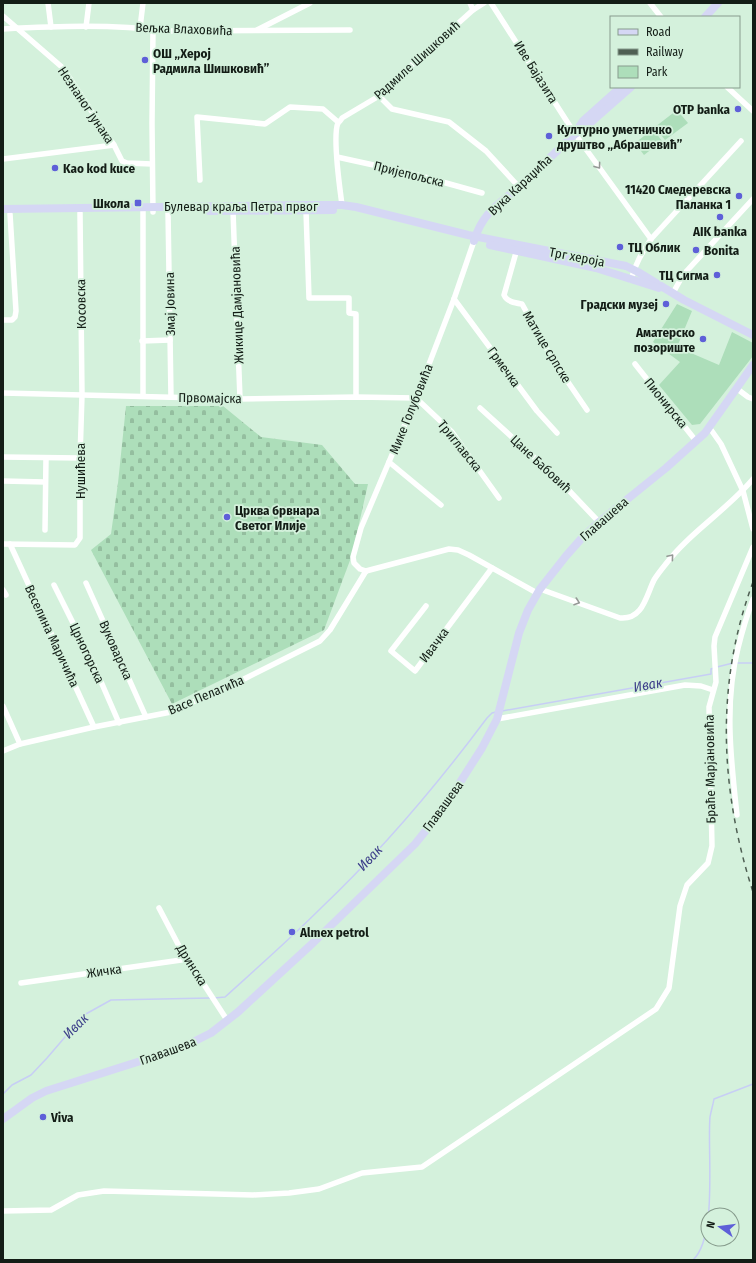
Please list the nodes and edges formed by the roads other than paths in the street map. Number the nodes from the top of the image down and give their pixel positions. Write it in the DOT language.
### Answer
graph roads {
  1 [pos="48,3"];
  2 [pos="89,3"];
  3 [pos="143,3"];
  4 [pos="310,3"];
  5 [pos="470,3"];
  6 [pos="484,3"];
  7 [pos="491,3"];
  8 [pos="650,3"];
  9 [pos="718,3"];
  10 [pos="473,10"];
  11 [pos="3,16"];
  12 [pos="660,16"];
  13 [pos="706,16"];
  14 [pos="50,27"];
  15 [pos="86,27"];
  16 [pos="18,28"];
  17 [pos="140,28"];
  18 [pos="3,29"];
  19 [pos="153,30"];
  20 [pos="350,30"];
  21 [pos="256,31"];
  22 [pos="620,88"];
  23 [pos="630,88"];
  24 [pos="728,88"];
  25 [pos="379,96"];
  26 [pos="753,111"];
  27 [pos="338,122"];
  28 [pos="575,134"];
  29 [pos="741,142"];
  30 [pos="114,145"];
  31 [pos="337,157"];
  32 [pos="3,159"];
  33 [pos="152,164"];
  34 [pos="200,180"];
  35 [pos="519,187"];
  36 [pos="482,193"];
  37 [pos="753,198"];
  38 [pos="342,205"];
  39 [pos="3,209"];
  40 [pos="153,209"];
  41 [pos="143,211"];
  42 [pos="168,211"];
  43 [pos="306,211"];
  44 [pos="233,212"];
  45 [pos="80,213"];
  46 [pos="7,214"];
  47 [pos="475,239"];
  48 [pos="651,239"];
  49 [pos="517,248"];
  50 [pos="634,270"];
  51 [pos="631,280"];
  52 [pos="673,293"];
  53 [pos="454,298"];
  54 [pos="3,320"];
  55 [pos="753,335"];
  56 [pos="170,340"];
  57 [pos="142,341"];
  58 [pos="635,364"];
  59 [pos="753,365"];
  60 [pos="736,388"];
  61 [pos="3,393"];
  62 [pos="82,395"];
  63 [pos="143,396"];
  64 [pos="170,397"];
  65 [pos="356,397"];
  66 [pos="416,398"];
  67 [pos="240,399"];
  68 [pos="753,399"];
  69 [pos="480,408"];
  70 [pos="587,410"];
  71 [pos="709,427"];
  72 [pos="557,433"];
  73 [pos="696,441"];
  74 [pos="3,457"];
  75 [pos="46,458"];
  76 [pos="80,458"];
  77 [pos="389,462"];
  78 [pos="753,479"];
  79 [pos="3,481"];
  80 [pos="45,482"];
  81 [pos="743,491"];
  82 [pos="499,498"];
  83 [pos="441,505"];
  84 [pos="599,522"];
  85 [pos="45,530"];
  86 [pos="753,530"];
  87 [pos="3,544"];
  88 [pos="10,544"];
  89 [pos="753,547"];
  90 [pos="492,568"];
  91 [pos="366,571"];
  92 [pos="86,583"];
  93 [pos="54,584"];
  94 [pos="539,591"];
  95 [pos="753,599"];
  96 [pos="426,606"];
  97 [pos="713,690"];
  98 [pos="3,706"];
  99 [pos="146,717"];
  100 [pos="497,717"];
  101 [pos="119,723"];
  102 [pos="94,727"];
  103 [pos="20,744"];
  104 [pos="3,751"];
  105 [pos="737,815"];
  106 [pos="159,908"];
  107 [pos="188,959"];
  108 [pos="20,983"];
  109 [pos="227,1020"];
  110 [pos="3,1119"];
  111 [pos="3,1211"];
  1 -- 14 [label="street"];
  2 -- 15 [label="street"];
  3 -- 17 [label="street"];
  4 -- 21 [label="street"];
  5 -- 10 [label="street"];
  6 -- 10 [label="street, Радмиле Шишковић"];
  7 -- 28 [label="street, Иве Бајазита"];
  8 -- 12 [label="street"];
  9 -- 13 [label="main road"];
  10 -- 25 [label="street, Радмиле Шишковић"];
  11 -- 16 [label="street, Незнаног јунака"];
  14 -- 15 [label="street, Вељка Влаховића"];
  14 -- 16 [label="street, Вељка Влаховића"];
  15 -- 17 [label="street, Вељка Влаховића"];
  16 -- 18 [label="street, Вељка Влаховића"];
  16 -- 30 [label="street, Незнаног јунака"];
  17 -- 19 [label="street, Вељка Влаховића"];
  19 -- 21 [label="street, Вељка Влаховића"];
  19 -- 33 [label="street"];
  20 -- 21 [label="street, Вељка Влаховића"];
  22 -- 28 [label="main road, Вука Караџића"];
  23 -- 28 [label="main road, Вука Караџића"];
  24 -- 26 [label="street"];
  25 -- 27 [label="street, Радмиле Шишковић"];
  25 -- 35 [label="street"];
  27 -- 31 [label="street"];
  27 -- 34 [label="street"];
  28 -- 35 [label="main road, Вука Караџића"];
  28 -- 48 [label="street, Иве Бајазита, one-way"];
  29 -- 48 [label="street"];
  30 -- 32 [label="street"];
  30 -- 33 [label="street, Незнаног јунака"];
  31 -- 36 [label="street, Пријепољска"];
  31 -- 38 [label="street"];
  33 -- 40 [label="street"];
  35 -- 47 [label="main road, Вука Караџића"];
  37 -- 52 [label="street"];
  38 -- 40 [label="main road, Булевар краља Петра првог"];
  38 -- 47 [label="main road, Булевар краља Петра првог"];
  39 -- 40 [label="main road, Булевар краља Петра првог"];
  40 -- 41 [label="main road, Булевар краља Петра првог"];
  40 -- 42 [label="main road, Булевар краља Петра првог"];
  41 -- 45 [label="main road, Булевар краља Петра првог"];
  41 -- 57 [label="street, Змај Јовина"];
  42 -- 44 [label="main road, Булевар краља Петра првог"];
  42 -- 56 [label="street, Змај Јовина"];
  43 -- 44 [label="main road, Булевар краља Петра првог"];
  43 -- 47 [label="main road, Булевар краља Петра првог"];
  43 -- 65 [label="street"];
  44 -- 67 [label="street, Жикице Дамјановића"];
  45 -- 46 [label="main road, Булевар краља Петра првог"];
  45 -- 62 [label="street, Косовска"];
  46 -- 54 [label="street"];
  47 -- 49 [label="main road, Трг хероја"];
  47 -- 53 [label="street, Мике Голубовића"];
  48 -- 50 [label="street"];
  49 -- 50 [label="main road, Трг хероја"];
  49 -- 51 [label="main road, Трг хероја"];
  49 -- 70 [label="street, Матице српске"];
  50 -- 51 [label="street"];
  50 -- 52 [label="main road, Трг хероја"];
  51 -- 52 [label="main road, Трг хероја"];
  52 -- 55 [label="main road, Трг хероја"];
  53 -- 66 [label="street, Мике Голубовића"];
  53 -- 72 [label="street, Грмечка"];
  56 -- 57 [label="street"];
  56 -- 64 [label="street, Змај Јовина"];
  57 -- 63 [label="street, Змај Јовина"];
  58 -- 73 [label="street, Пионирска"];
  59 -- 60 [label="main road, Главашева"];
  60 -- 68 [label="street"];
  60 -- 71 [label="main road, Главашева"];
  61 -- 62 [label="street, Првомајска"];
  62 -- 63 [label="street, Првомајска"];
  62 -- 76 [label="street, Нушићева"];
  63 -- 64 [label="street, Првомајска"];
  64 -- 67 [label="street, Првомајска"];
  65 -- 66 [label="street, Првомајска"];
  65 -- 67 [label="street, Првомајска"];
  66 -- 77 [label="street, Мике Голубовића"];
  66 -- 82 [label="street, Триглавска"];
  69 -- 84 [label="street, Цане Бабовић"];
  71 -- 73 [label="main road, Главашева"];
  71 -- 81 [label="street"];
  73 -- 84 [label="main road, Главашева"];
  74 -- 75 [label="street"];
  75 -- 76 [label="street"];
  75 -- 80 [label="street"];
  76 -- 88 [label="street, Нушићева"];
  77 -- 83 [label="street"];
  77 -- 91 [label="street, Мике Голубовића"];
  78 -- 81 [label="street"];
  79 -- 80 [label="street"];
  80 -- 85 [label="street"];
  81 -- 86 [label="street"];
  94 -- 81 [label="street, one-way"];
  84 -- 94 [label="main road, Главашева"];
  87 -- 88 [label="street"];
  88 -- 102 [label="street, Веселина Маричића"];
  89 -- 97 [label="street, Браће Марјановића"];
  90 -- 91 [label="street"];
  90 -- 94 [label="street"];
  90 -- 96 [label="street, Ивачка"];
  91 -- 99 [label="street, Васе Пелагића"];
  92 -- 99 [label="street, Вуковарска"];
  93 -- 101 [label="street, Црногорска"];
  94 -- 100 [label="main road, Главашева"];
  95 -- 105 [label="street, Браће Марјановића"];
  97 -- 100 [label="street"];
  97 -- 111 [label="street, Браће Марјановића"];
  98 -- 103 [label="street"];
  99 -- 101 [label="street, Васе Пелагића"];
  100 -- 109 [label="main road, Главашева"];
  101 -- 102 [label="street, Васе Пелагића"];
  102 -- 103 [label="street, Васе Пелагића"];
  103 -- 104 [label="street, Васе Пелагића"];
  106 -- 107 [label="street, Дринска"];
  107 -- 108 [label="street, Жичка"];
  107 -- 109 [label="street, Дринска"];
  109 -- 110 [label="main road, Главашева"];
}
